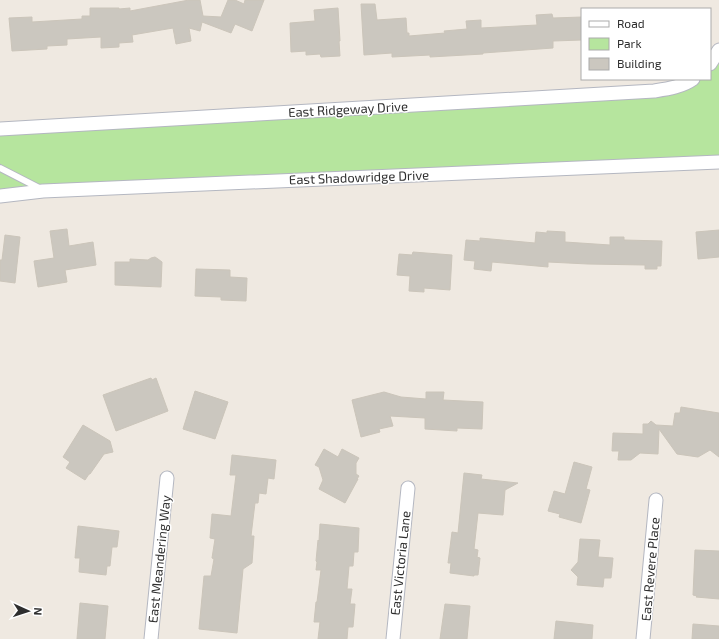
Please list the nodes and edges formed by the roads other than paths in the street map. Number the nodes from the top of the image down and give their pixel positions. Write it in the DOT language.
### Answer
graph roads {
  1 [pos="719,50"];
  2 [pos="711,62"];
  3 [pos="692,80"];
  4 [pos="0,129"];
  5 [pos="719,162"];
  6 [pos="0,168"];
  7 [pos="43,190"];
  8 [pos="0,196"];
  9 [pos="167,478"];
  10 [pos="408,488"];
  11 [pos="656,500"];
  12 [pos="151,639"];
  13 [pos="393,639"];
  14 [pos="643,639"];
  1 -- 2 [label="street"];
  3 -- 4 [label="street, East Ridgeway Drive"];
  5 -- 7 [label="street, East Shadowridge Drive"];
  6 -- 7 [label="lane"];
  7 -- 8 [label="street, East Shadowridge Drive"];
  9 -- 12 [label="street, East Meandering Way"];
  10 -- 13 [label="street, East Victoria Lane"];
  11 -- 14 [label="street, East Revere Place"];
}
